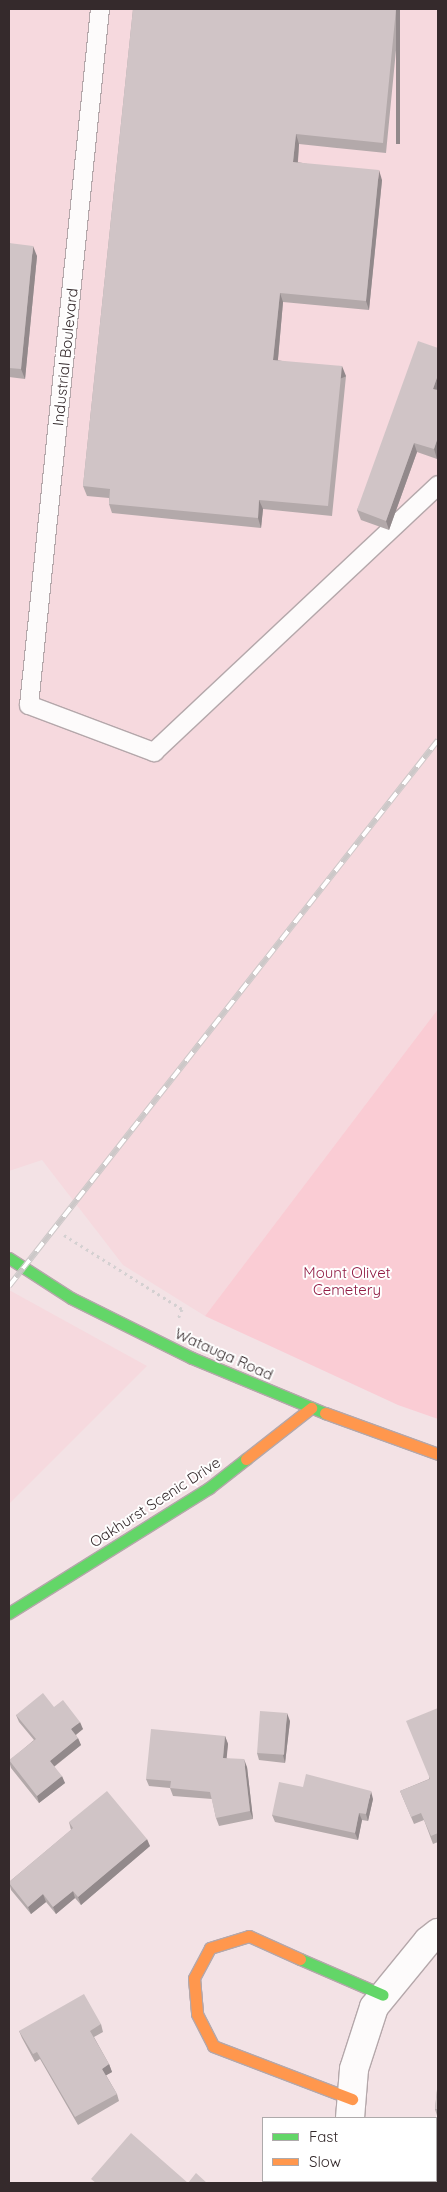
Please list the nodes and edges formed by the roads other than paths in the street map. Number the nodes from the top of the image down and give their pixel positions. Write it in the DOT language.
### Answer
graph roads {
  1 [pos="100,9"];
  2 [pos="438,485"];
  3 [pos="9,1258"];
  4 [pos="311,1408"];
  5 [pos="438,1454"];
  6 [pos="9,1613"];
  7 [pos="438,1934"];
  8 [pos="383,1995"];
  9 [pos="351,2109"];
  1 -- 2 [label="lane, Industrial Boulevard"];
  3 -- 4 [label="street, Watauga Road"];
  4 -- 5 [label="street, Watauga Road"];
  4 -- 6 [label="street, Oakhurst Scenic Drive"];
  7 -- 8 [label="street"];
  8 -- 9 [label="street"];
  8 -- 9 [label="street"];
}
